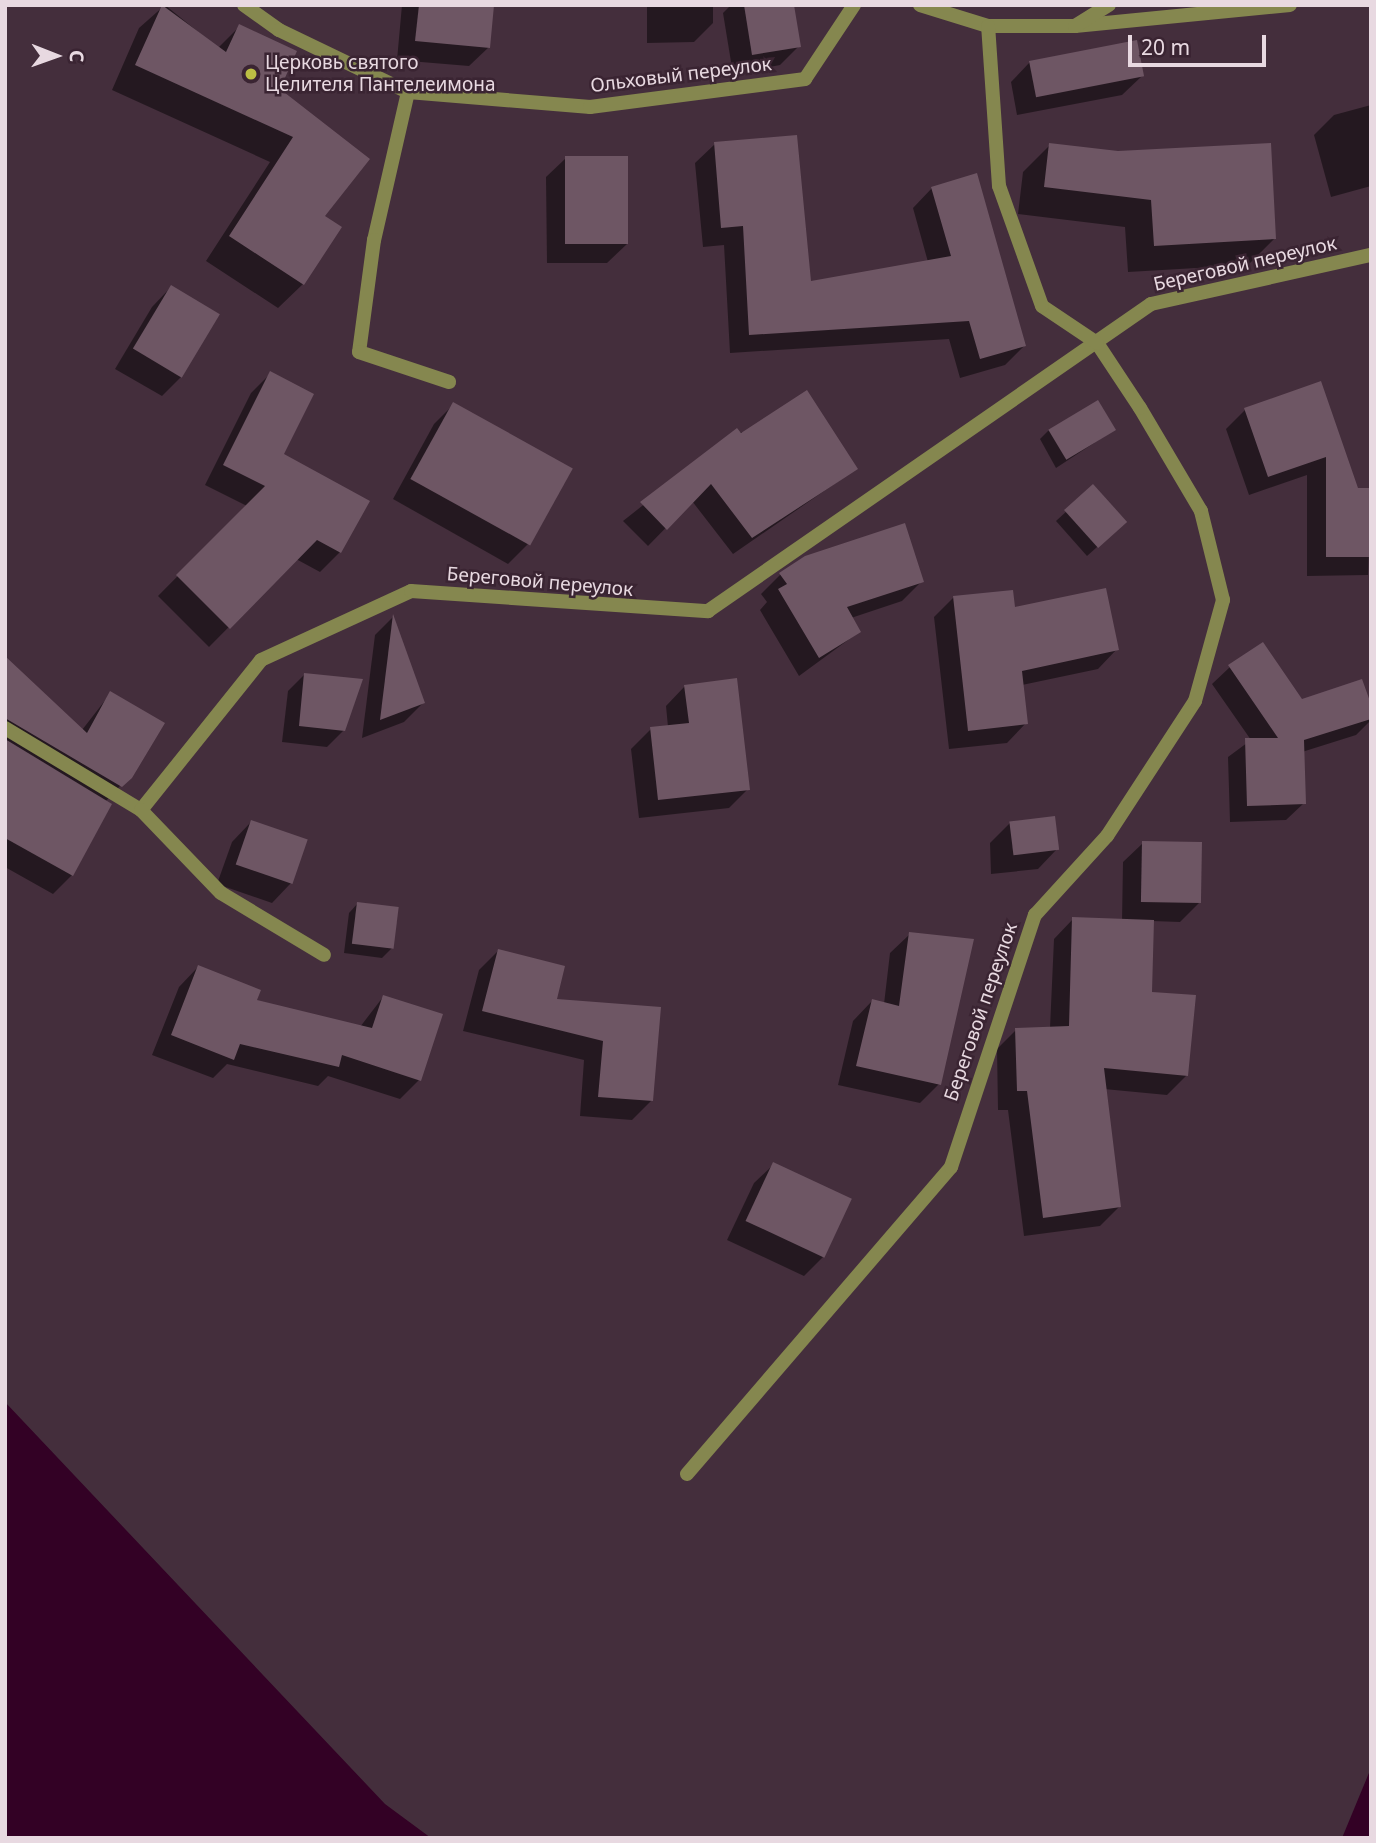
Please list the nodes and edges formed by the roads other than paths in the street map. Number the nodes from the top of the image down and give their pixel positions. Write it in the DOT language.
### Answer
graph roads {
  1 [pos="244,5"];
  2 [pos="854,5"];
  3 [pos="920,5"];
  4 [pos="1109,5"];
  5 [pos="1290,5"];
  6 [pos="988,26"];
  7 [pos="1075,26"];
  8 [pos="408,92"];
  9 [pos="1371,255"];
  10 [pos="1097,343"];
  11 [pos="449,382"];
  12 [pos="5,728"];
  13 [pos="141,810"];
  14 [pos="324,955"];
  15 [pos="687,1474"];
  1 -- 8 [label="street, Ольховый переулок"];
  2 -- 8 [label="street, Ольховый переулок"];
  3 -- 6 [label="street"];
  4 -- 7 [label="street"];
  5 -- 7 [label="street"];
  6 -- 7 [label="street"];
  6 -- 10 [label="street, Береговой переулок"];
  8 -- 11 [label="street"];
  9 -- 10 [label="street, Береговой переулок"];
  10 -- 13 [label="street, Береговой переулок"];
  10 -- 15 [label="street, Береговой переулок"];
  12 -- 13 [label="street"];
  13 -- 14 [label="street"];
}
